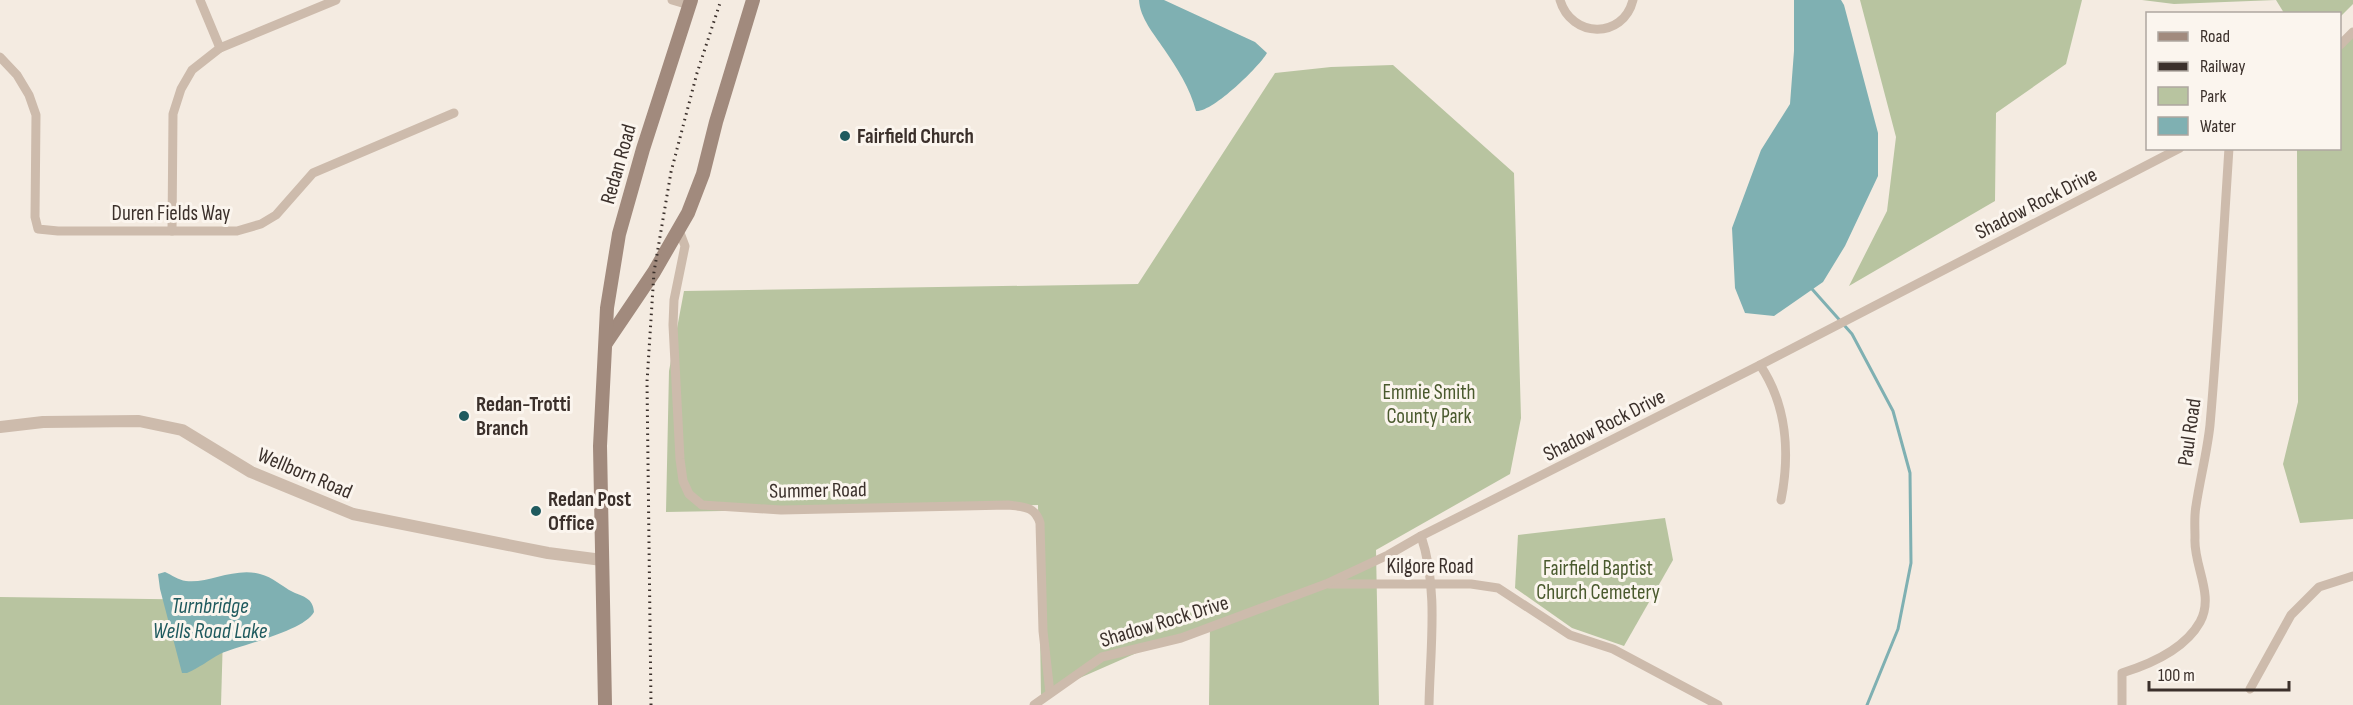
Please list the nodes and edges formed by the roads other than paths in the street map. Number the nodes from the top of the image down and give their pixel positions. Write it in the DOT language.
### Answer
graph roads {
  1 [pos="200,0"];
  2 [pos="336,0"];
  3 [pos="672,0"];
  4 [pos="753,0"];
  5 [pos="1560,0"];
  6 [pos="1633,0"];
  7 [pos="690,3"];
  8 [pos="2353,32"];
  9 [pos="2341,44"];
  10 [pos="220,48"];
  11 [pos="0,57"];
  12 [pos="454,113"];
  13 [pos="2176,150"];
  14 [pos="2229,150"];
  15 [pos="679,230"];
  16 [pos="172,231"];
  17 [pos="606,343"];
  18 [pos="1760,365"];
  19 [pos="0,427"];
  20 [pos="1781,500"];
  21 [pos="1421,536"];
  22 [pos="602,560"];
  23 [pos="2353,576"];
  24 [pos="1326,584"];
  25 [pos="1431,584"];
  26 [pos="2250,689"];
  27 [pos="1050,693"];
  28 [pos="605,705"];
  29 [pos="1034,705"];
  30 [pos="1429,705"];
  31 [pos="1718,705"];
  32 [pos="2122,705"];
  1 -- 10 [label="street"];
  2 -- 10 [label="street"];
  3 -- 7 [label="street"];
  4 -- 15 [label="main road"];
  5 -- 6 [label="street"];
  7 -- 17 [label="main road, Redan Road"];
  8 -- 9 [label="street"];
  10 -- 16 [label="street"];
  11 -- 16 [label="street, Duren Fields Way"];
  12 -- 16 [label="street, Duren Fields Way"];
  13 -- 18 [label="street, Shadow Rock Drive"];
  14 -- 32 [label="street, Paul Road"];
  15 -- 17 [label="main road"];
  15 -- 27 [label="street, Summer Road"];
  17 -- 22 [label="main road, Redan Road"];
  18 -- 20 [label="street"];
  18 -- 21 [label="street, Shadow Rock Drive"];
  19 -- 22 [label="street, Wellborn Road"];
  21 -- 24 [label="street, Shadow Rock Drive"];
  21 -- 25 [label="street"];
  22 -- 28 [label="main road, Redan Road"];
  23 -- 26 [label="street"];
  24 -- 25 [label="street, Kilgore Road"];
  24 -- 27 [label="street, Shadow Rock Drive"];
  25 -- 30 [label="street"];
  25 -- 31 [label="street, Kilgore Road"];
  27 -- 29 [label="street, Shadow Rock Drive"];
}
